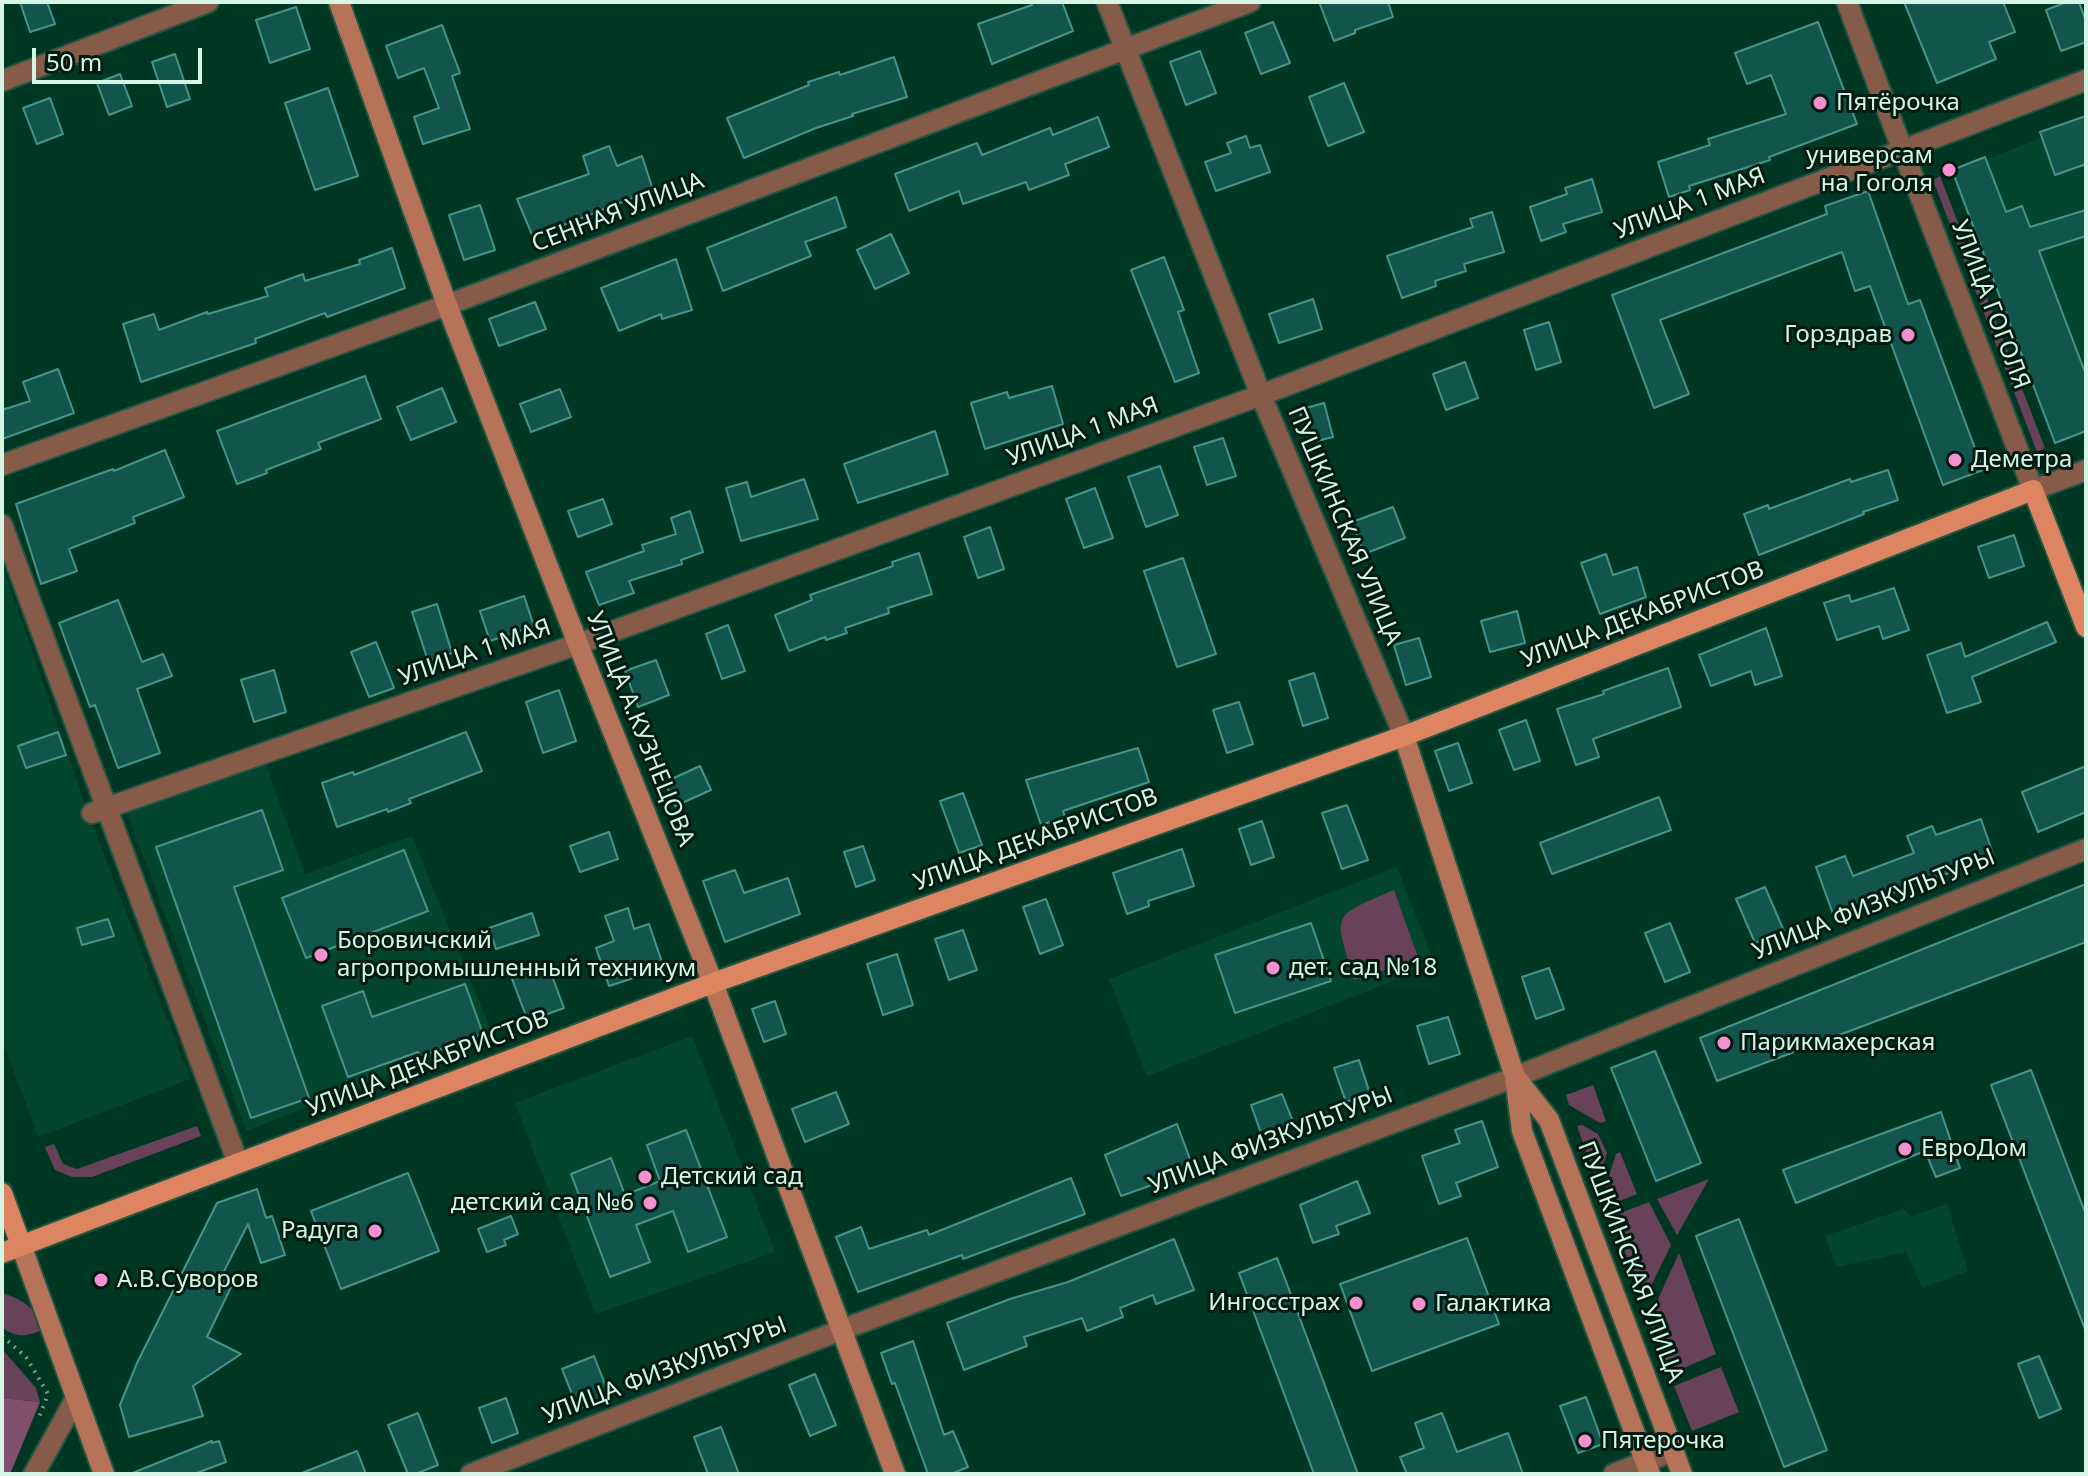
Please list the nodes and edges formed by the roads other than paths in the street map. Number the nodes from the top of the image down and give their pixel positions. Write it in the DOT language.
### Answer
graph roads {
  1 [pos="208,2"];
  2 [pos="339,2"];
  3 [pos="1107,2"];
  4 [pos="1250,2"];
  5 [pos="1847,2"];
  6 [pos="1124,51"];
  7 [pos="2086,80"];
  8 [pos="2,81"];
  9 [pos="1902,152"];
  10 [pos="447,305"];
  11 [pos="1261,395"];
  12 [pos="2,465"];
  13 [pos="2086,470"];
  14 [pos="2033,490"];
  15 [pos="2,525"];
  16 [pos="2086,627"];
  17 [pos="578,644"];
  18 [pos="1404,736"];
  19 [pos="99,811"];
  20 [pos="2086,849"];
  21 [pos="713,983"];
  22 [pos="1515,1077"];
  23 [pos="238,1163"];
  24 [pos="2,1193"];
  25 [pos="11,1249"];
  26 [pos="841,1330"];
  27 [pos="76,1398"];
  28 [pos="1673,1451"];
  29 [pos="1648,1468"];
  30 [pos="34,1474"];
  31 [pos="104,1474"];
  32 [pos="471,1474"];
  33 [pos="895,1474"];
  34 [pos="1614,1474"];
  35 [pos="1682,1474"];
  1 -- 8 [label="street"];
  2 -- 10 [label="main road, УЛИЦА А.КУЗНЕЦОВА"];
  3 -- 6 [label="street, ПУШКИНСКАЯ УЛИЦА"];
  4 -- 6 [label="street, СЕННАЯ УЛИЦА"];
  5 -- 9 [label="street, УЛИЦА ГОГОЛЯ"];
  6 -- 10 [label="street, СЕННАЯ УЛИЦА"];
  6 -- 11 [label="street, ПУШКИНСКАЯ УЛИЦА"];
  7 -- 9 [label="street, УЛИЦА 1 МАЯ"];
  9 -- 11 [label="street, УЛИЦА 1 МАЯ"];
  9 -- 14 [label="street, УЛИЦА ГОГОЛЯ"];
  10 -- 12 [label="street, СЕННАЯ УЛИЦА"];
  10 -- 17 [label="main road, УЛИЦА А.КУЗНЕЦОВА"];
  11 -- 17 [label="street, УЛИЦА 1 МАЯ"];
  11 -- 18 [label="street, ПУШКИНСКАЯ УЛИЦА"];
  13 -- 14 [label="street, УЛИЦА ДЕКАБРИСТОВ"];
  14 -- 16 [label="main road, УЛИЦА ГОГОЛЯ"];
  14 -- 18 [label="main road, УЛИЦА ДЕКАБРИСТОВ"];
  15 -- 19 [label="street"];
  17 -- 19 [label="street, УЛИЦА 1 МАЯ"];
  17 -- 21 [label="main road, УЛИЦА А.КУЗНЕЦОВА"];
  18 -- 21 [label="main road, УЛИЦА ДЕКАБРИСТОВ"];
  18 -- 22 [label="main road, ПУШКИНСКАЯ УЛИЦА"];
  19 -- 23 [label="street"];
  20 -- 22 [label="street, УЛИЦА ФИЗКУЛЬТУРЫ"];
  21 -- 23 [label="main road, УЛИЦА ДЕКАБРИСТОВ"];
  21 -- 26 [label="main road, УЛИЦА А.КУЗНЕЦОВА"];
  22 -- 26 [label="street, УЛИЦА ФИЗКУЛЬТУРЫ"];
  22 -- 28 [label="main road, ПУШКИНСКАЯ УЛИЦА"];
  22 -- 29 [label="main road, ПУШКИНСКАЯ УЛИЦА"];
  23 -- 25 [label="main road, УЛИЦА ДЕКАБРИСТОВ"];
  24 -- 25 [label="main road"];
  25 -- 27 [label="main road"];
  26 -- 32 [label="street, УЛИЦА ФИЗКУЛЬТУРЫ"];
  26 -- 33 [label="main road, УЛИЦА А.КУЗНЕЦОВА"];
  27 -- 30 [label="street"];
  27 -- 31 [label="main road"];
  28 -- 29 [label="street"];
  28 -- 35 [label="main road, ПУШКИНСКАЯ УЛИЦА"];
  29 -- 34 [label="street"];
}
